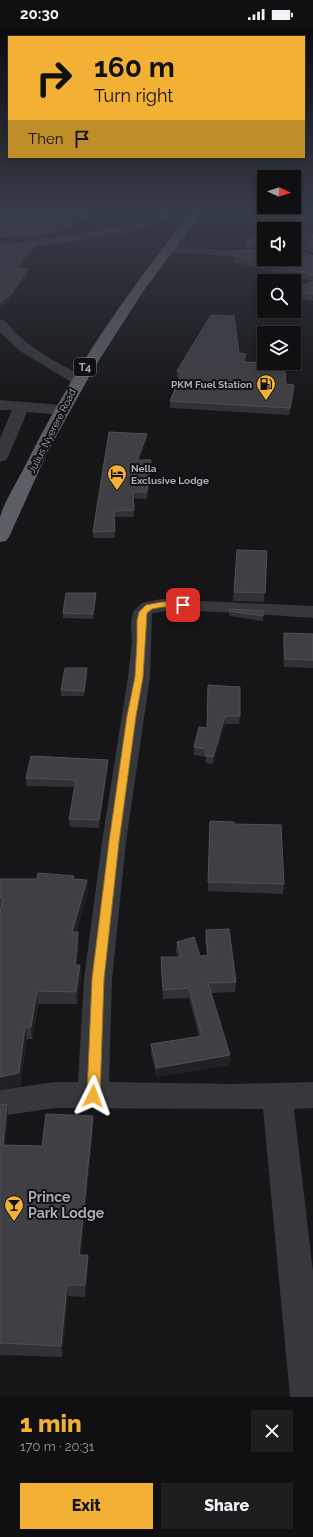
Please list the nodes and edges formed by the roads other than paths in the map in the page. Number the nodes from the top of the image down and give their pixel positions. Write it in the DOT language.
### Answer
graph roads {
  1 [pos="146,277"];
  2 [pos="0,323"];
  3 [pos="78,380"];
  4 [pos="0,405"];
  5 [pos="21,407"];
  6 [pos="62,410"];
  7 [pos="0,457"];
  8 [pos="0,538"];
  9 [pos="313,612"];
  10 [pos="313,1095"];
  11 [pos="93,1096"];
  12 [pos="277,1096"];
  13 [pos="0,1103"];
  14 [pos="309,1397"];
  1 -- 3 [label="highway, Julius Nyerere Road / T4"];
  2 -- 3 [label="street"];
  3 -- 6 [label="highway, Julius Nyerere Road / T4"];
  4 -- 5 [label="street"];
  5 -- 6 [label="street"];
  5 -- 7 [label="street"];
  6 -- 8 [label="highway, Julius Nyerere Road / T4"];
  9 -- 11 [label="street"];
  10 -- 12 [label="street"];
  11 -- 12 [label="street"];
  11 -- 13 [label="street"];
  12 -- 14 [label="street"];
}
